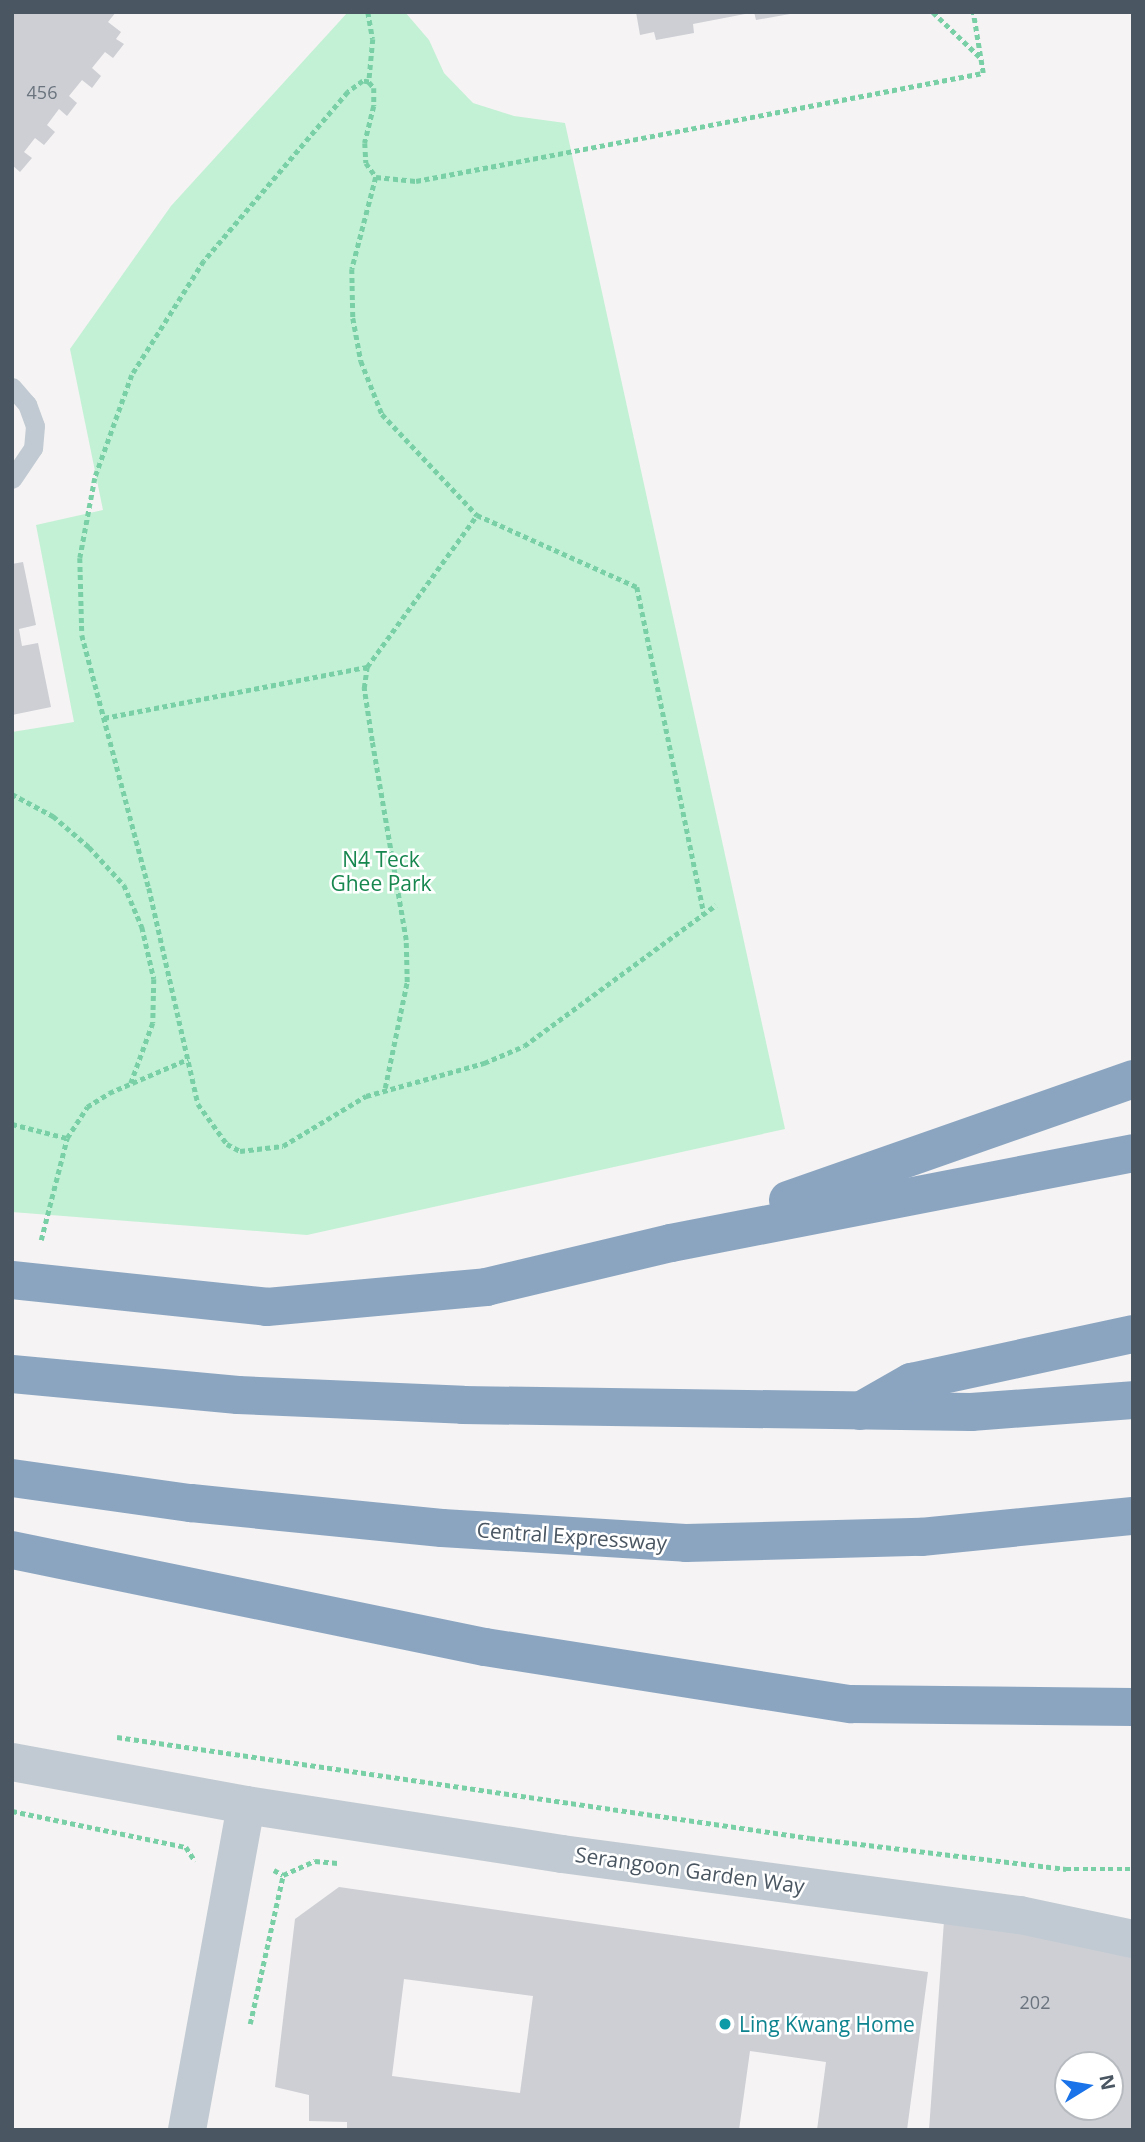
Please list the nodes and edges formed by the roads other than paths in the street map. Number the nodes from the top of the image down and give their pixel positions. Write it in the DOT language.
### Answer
graph roads {
  1 [pos="12,387"];
  2 [pos="12,479"];
  3 [pos="1133,1079"];
  4 [pos="1133,1153"];
  5 [pos="671,1242"];
  6 [pos="12,1280"];
  7 [pos="1133,1334"];
  8 [pos="12,1374"];
  9 [pos="1133,1400"];
  10 [pos="858,1412"];
  11 [pos="12,1478"];
  12 [pos="1133,1516"];
  13 [pos="12,1550"];
  14 [pos="1133,1707"];
  15 [pos="12,1762"];
  16 [pos="246,1805"];
  17 [pos="1133,1940"];
  18 [pos="187,2130"];
  1 -- 2 [label="lane"];
  3 -- 5 [label="highway"];
  4 -- 5 [label="highway"];
  5 -- 6 [label="highway"];
  7 -- 10 [label="highway"];
  8 -- 10 [label="highway"];
  9 -- 10 [label="highway"];
  11 -- 12 [label="highway, Central Expressway"];
  13 -- 14 [label="highway"];
  15 -- 16 [label="street, Serangoon Garden Way"];
  16 -- 17 [label="street, Serangoon Garden Way"];
  16 -- 18 [label="street"];
}
